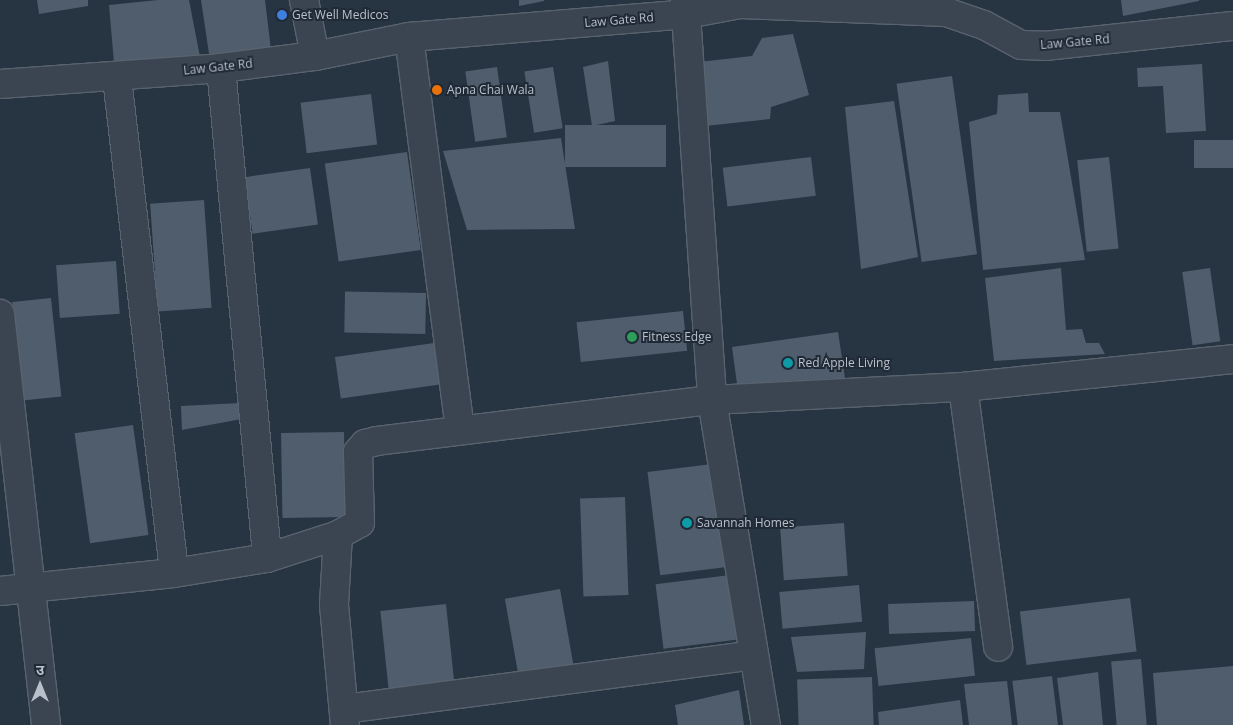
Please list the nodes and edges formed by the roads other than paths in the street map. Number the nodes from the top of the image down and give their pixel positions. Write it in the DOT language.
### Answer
graph roads {
  1 [pos="304,0"];
  2 [pos="686,7"];
  3 [pos="983,13"];
  4 [pos="1233,26"];
  5 [pos="409,37"];
  6 [pos="315,56"];
  7 [pos="221,68"];
  8 [pos="1,78"];
  9 [pos="117,78"];
  10 [pos="0,314"];
  11 [pos="1233,359"];
  12 [pos="963,386"];
  13 [pos="712,400"];
  14 [pos="460,430"];
  15 [pos="338,535"];
  16 [pos="267,558"];
  17 [pos="174,573"];
  18 [pos="31,587"];
  19 [pos="0,591"];
  20 [pos="998,648"];
  21 [pos="753,655"];
  22 [pos="344,717"];
  23 [pos="46,725"];
  24 [pos="766,725"];
  1 -- 6 [label="street"];
  2 -- 3 [label="street, Law Gate Rd"];
  2 -- 5 [label="street, Law Gate Rd"];
  2 -- 13 [label="street"];
  3 -- 4 [label="street, Law Gate Rd"];
  5 -- 6 [label="street, Law Gate Rd"];
  5 -- 14 [label="street"];
  6 -- 7 [label="street, Law Gate Rd"];
  7 -- 9 [label="street, Law Gate Rd"];
  7 -- 16 [label="street"];
  8 -- 9 [label="street, Law Gate Rd"];
  9 -- 17 [label="street"];
  10 -- 18 [label="street"];
  11 -- 12 [label="street"];
  12 -- 13 [label="street"];
  12 -- 20 [label="street"];
  13 -- 14 [label="street"];
  13 -- 21 [label="street"];
  14 -- 15 [label="street"];
  15 -- 16 [label="street"];
  15 -- 22 [label="street"];
  16 -- 17 [label="street"];
  17 -- 18 [label="street"];
  18 -- 19 [label="street"];
  18 -- 23 [label="street"];
  21 -- 22 [label="street"];
  21 -- 24 [label="street"];
}
